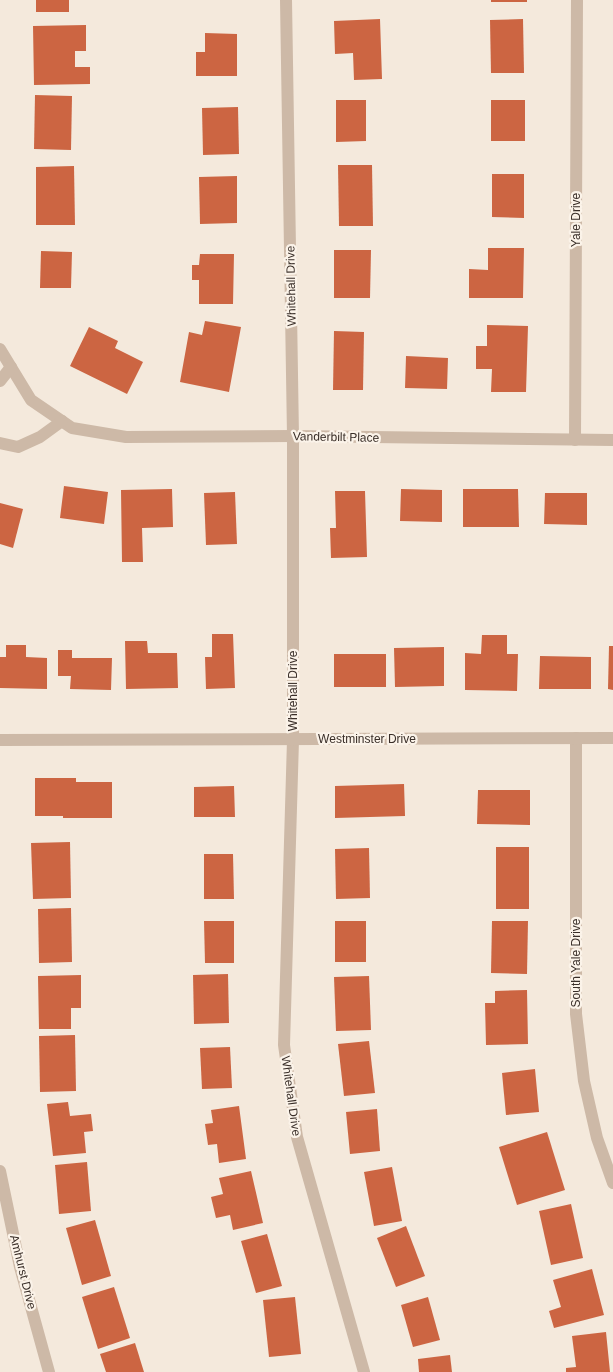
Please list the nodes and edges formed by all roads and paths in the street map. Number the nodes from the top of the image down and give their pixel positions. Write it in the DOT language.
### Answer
graph roads {
  1 [pos="286,0"];
  2 [pos="577,0"];
  3 [pos="0,349"];
  4 [pos="11,368"];
  5 [pos="0,381"];
  6 [pos="62,421"];
  7 [pos="293,436"];
  8 [pos="575,440"];
  9 [pos="613,440"];
  10 [pos="0,443"];
  11 [pos="576,738"];
  12 [pos="613,738"];
  13 [pos="0,740"];
  14 [pos="293,740"];
  15 [pos="0,1171"];
  16 [pos="613,1183"];
  17 [pos="49,1372"];
  18 [pos="364,1372"];
  1 -- 7 [label="street, Whitehall Drive"];
  2 -- 8 [label="street, Yale Drive"];
  3 -- 4 [label="street, Vanderbilt Place"];
  4 -- 5 [label="street"];
  4 -- 6 [label="street, Vanderbilt Place"];
  6 -- 7 [label="street, Vanderbilt Place"];
  6 -- 10 [label="street"];
  7 -- 8 [label="street, Vanderbilt Place"];
  7 -- 14 [label="street, Whitehall Drive"];
  8 -- 9 [label="street, Vanderbilt Place"];
  11 -- 12 [label="street, Westminster Drive"];
  11 -- 14 [label="street, Westminster Drive"];
  11 -- 16 [label="street, South Yale Drive"];
  13 -- 14 [label="street, Westminster Drive"];
  14 -- 18 [label="street, Whitehall Drive"];
  15 -- 17 [label="street, Amhurst Drive"];
}
